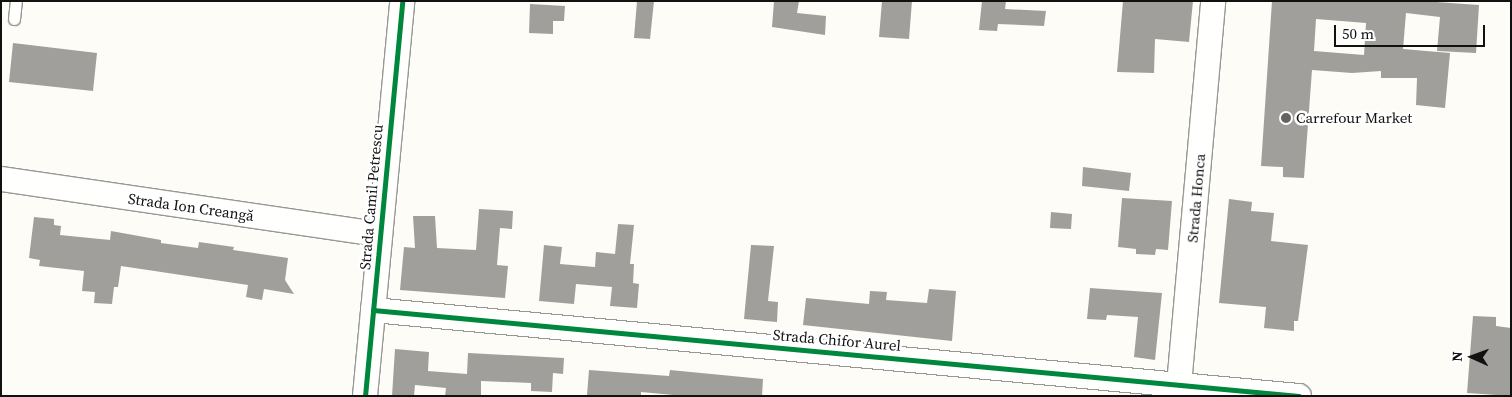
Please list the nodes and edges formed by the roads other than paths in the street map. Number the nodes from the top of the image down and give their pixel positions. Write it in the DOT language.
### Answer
graph roads {
  1 [pos="16,1"];
  2 [pos="402,1"];
  3 [pos="1213,1"];
  4 [pos="14,19"];
  5 [pos="1,179"];
  6 [pos="380,234"];
  7 [pos="373,310"];
  8 [pos="1179,390"];
  9 [pos="365,396"];
  10 [pos="1299,396"];
  1 -- 4 [label="lane"];
  2 -- 6 [label="street, Strada Camil Petrescu"];
  3 -- 8 [label="street, Strada Honca"];
  5 -- 6 [label="street, Strada Ion Creangă"];
  6 -- 7 [label="street, Strada Camil Petrescu"];
  7 -- 8 [label="street, Strada Chifor Aurel"];
  7 -- 9 [label="street, Strada Camil Petrescu"];
  8 -- 10 [label="street, Strada Chifor Aurel"];
}
